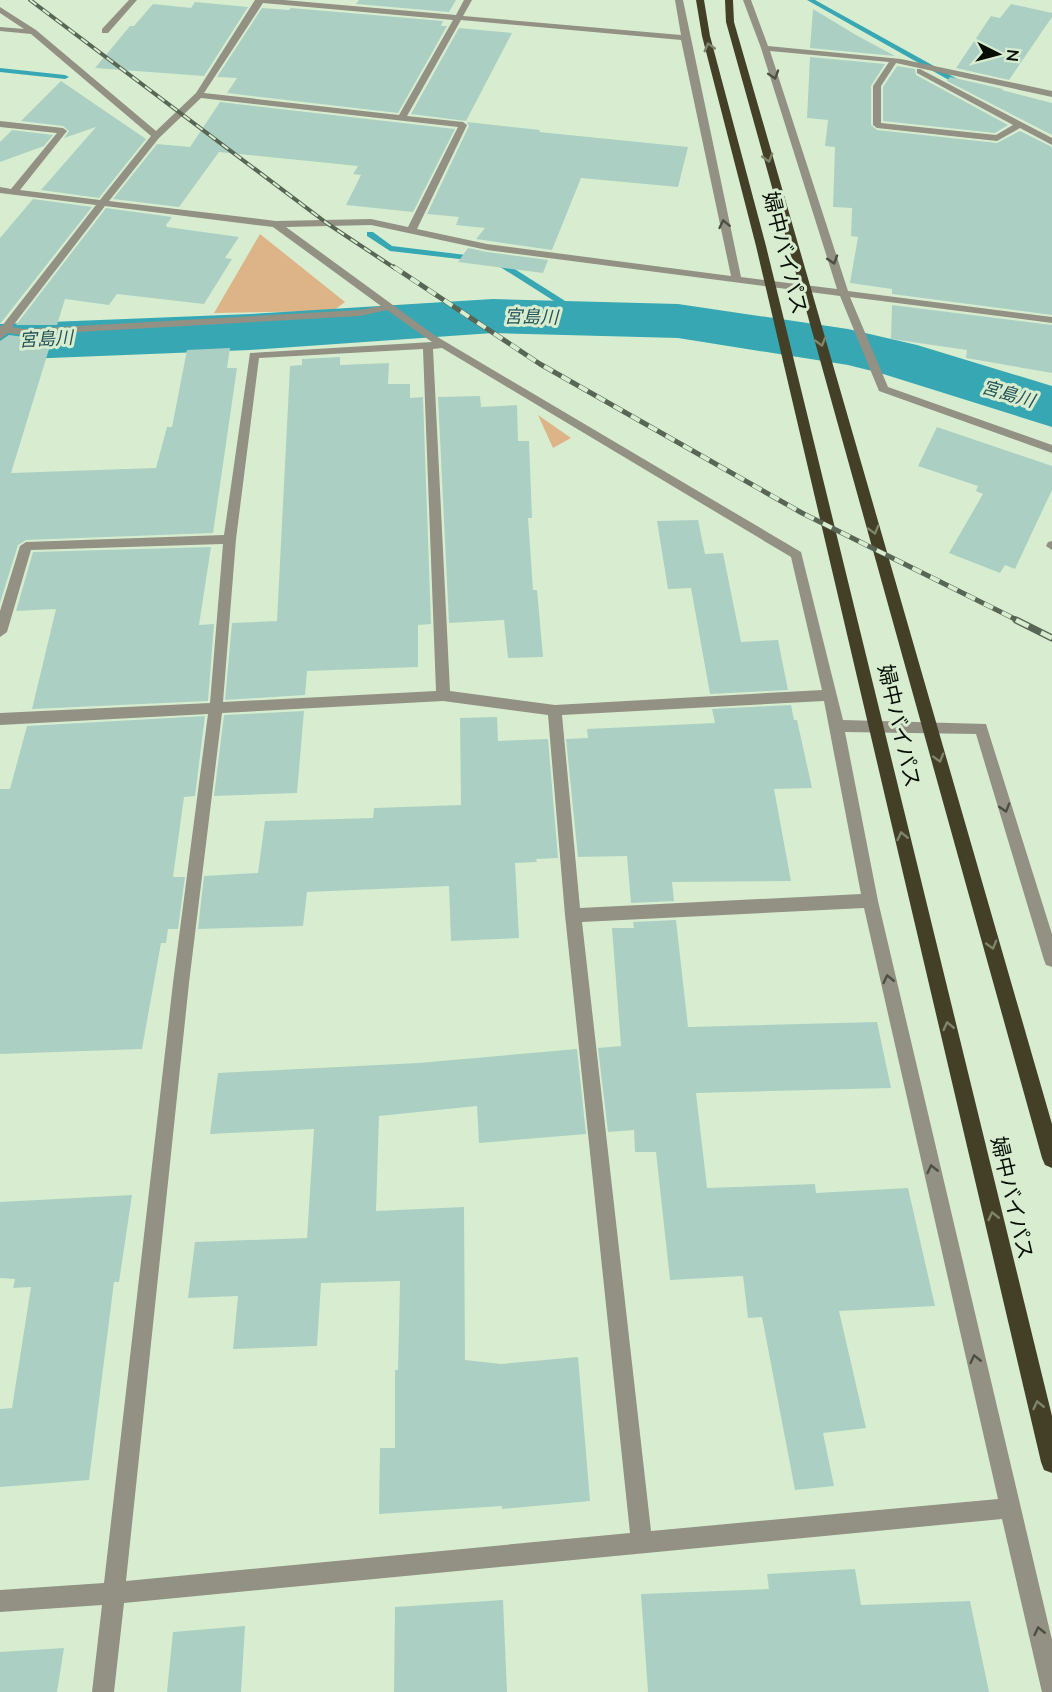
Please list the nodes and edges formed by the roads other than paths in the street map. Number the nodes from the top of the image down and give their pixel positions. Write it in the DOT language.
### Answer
graph roads {
  1 [pos="133,0"];
  2 [pos="260,0"];
  3 [pos="468,0"];
  4 [pos="679,0"];
  5 [pos="700,0"];
  6 [pos="729,0"];
  7 [pos="747,0"];
  8 [pos="0,9"];
  9 [pos="458,18"];
  10 [pos="0,29"];
  11 [pos="33,32"];
  12 [pos="105,32"];
  13 [pos="685,38"];
  14 [pos="765,48"];
  15 [pos="898,60"];
  16 [pos="1052,94"];
  17 [pos="199,95"];
  18 [pos="402,118"];
  19 [pos="0,124"];
  20 [pos="1021,124"];
  21 [pos="156,136"];
  22 [pos="1052,142"];
  23 [pos="0,190"];
  24 [pos="13,192"];
  25 [pos="102,203"];
  26 [pos="276,224"];
  27 [pos="412,229"];
  28 [pos="736,281"];
  29 [pos="844,294"];
  30 [pos="388,307"];
  31 [pos="1052,320"];
  32 [pos="2,331"];
  33 [pos="429,342"];
  34 [pos="1052,449"];
  35 [pos="230,539"];
  36 [pos="0,632"];
  37 [pos="829,695"];
  38 [pos="443,696"];
  39 [pos="216,708"];
  40 [pos="555,710"];
  41 [pos="0,719"];
  42 [pos="837,726"];
  43 [pos="870,902"];
  44 [pos="573,915"];
  45 [pos="1052,960"];
  46 [pos="1052,1158"];
  47 [pos="1052,1462"];
  48 [pos="1009,1508"];
  49 [pos="642,1543"];
  50 [pos="113,1593"];
  51 [pos="0,1601"];
  52 [pos="1052,1688"];
  53 [pos="103,1692"];
  1 -- 12 [label="street"];
  2 -- 9 [label="street"];
  2 -- 17 [label="street"];
  3 -- 9 [label="street"];
  4 -- 13 [label="street"];
  47 -- 5 [label="highway, 婦中バイパス, one-way"];
  6 -- 46 [label="highway, 婦中バイパス, one-way"];
  7 -- 14 [label="street"];
  8 -- 11 [label="street"];
  9 -- 13 [label="street"];
  9 -- 18 [label="street"];
  10 -- 11 [label="street"];
  11 -- 21 [label="street"];
  28 -- 13 [label="street, one-way"];
  14 -- 15 [label="street"];
  14 -- 29 [label="street, one-way"];
  15 -- 16 [label="street"];
  15 -- 20 [label="street"];
  15 -- 20 [label="street"];
  17 -- 18 [label="street"];
  17 -- 21 [label="street"];
  18 -- 27 [label="street"];
  19 -- 24 [label="street"];
  20 -- 22 [label="street"];
  21 -- 25 [label="street"];
  23 -- 24 [label="street"];
  24 -- 25 [label="street"];
  25 -- 26 [label="street"];
  25 -- 32 [label="street"];
  26 -- 27 [label="street"];
  26 -- 30 [label="street"];
  27 -- 28 [label="street"];
  28 -- 29 [label="street"];
  29 -- 31 [label="street"];
  29 -- 34 [label="street"];
  30 -- 32 [label="street"];
  30 -- 33 [label="street"];
  33 -- 35 [label="street"];
  33 -- 37 [label="street"];
  33 -- 38 [label="street"];
  35 -- 36 [label="street"];
  35 -- 39 [label="street"];
  37 -- 40 [label="street"];
  37 -- 42 [label="street"];
  38 -- 39 [label="street"];
  38 -- 40 [label="street"];
  39 -- 41 [label="street"];
  39 -- 50 [label="street"];
  40 -- 44 [label="street"];
  42 -- 43 [label="street"];
  42 -- 45 [label="street, one-way"];
  43 -- 44 [label="street"];
  48 -- 43 [label="street, one-way"];
  44 -- 49 [label="street"];
  48 -- 49 [label="street"];
  52 -- 48 [label="street, one-way"];
  49 -- 50 [label="street"];
  50 -- 51 [label="street"];
  50 -- 53 [label="street"];
}
